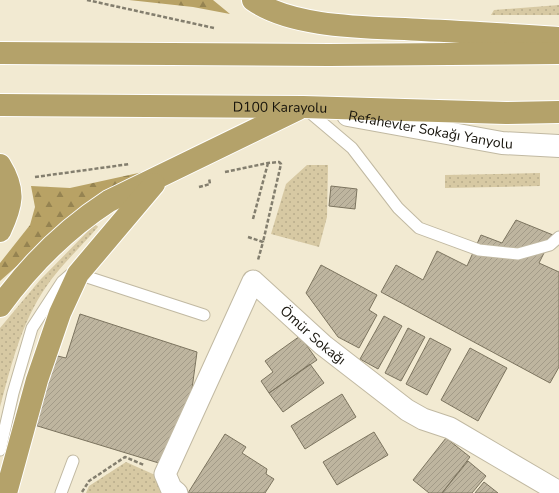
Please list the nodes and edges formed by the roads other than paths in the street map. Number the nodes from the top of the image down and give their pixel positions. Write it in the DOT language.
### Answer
graph roads {
  1 [pos="253,0"];
  2 [pos="272,0"];
  3 [pos="344,26"];
  4 [pos="559,38"];
  5 [pos="0,53"];
  6 [pos="559,53"];
  7 [pos="0,105"];
  8 [pos="303,107"];
  9 [pos="559,112"];
  10 [pos="559,146"];
  11 [pos="0,165"];
  12 [pos="159,178"];
  13 [pos="0,232"];
  14 [pos="559,237"];
  15 [pos="78,274"];
  16 [pos="0,306"];
  17 [pos="204,315"];
  18 [pos="0,450"];
  19 [pos="73,460"];
  20 [pos="559,492"];
  21 [pos="6,493"];
  22 [pos="61,493"];
  23 [pos="177,493"];
  1 -- 3 [label="highway"];
  2 -- 3 [label="highway"];
  3 -- 4 [label="highway"];
  5 -- 6 [label="highway"];
  7 -- 8 [label="highway, D100 Karayolu"];
  8 -- 9 [label="highway, D100 Karayolu"];
  8 -- 10 [label="main road, Refahevler Sokağı Yanyolu"];
  8 -- 12 [label="highway"];
  8 -- 14 [label="lane"];
  11 -- 13 [label="highway"];
  12 -- 15 [label="highway"];
  12 -- 16 [label="highway"];
  15 -- 17 [label="lane"];
  15 -- 18 [label="lane"];
  15 -- 21 [label="highway"];
  19 -- 22 [label="lane"];
  20 -- 23 [label="street, Ömür Sokağı"];
}
